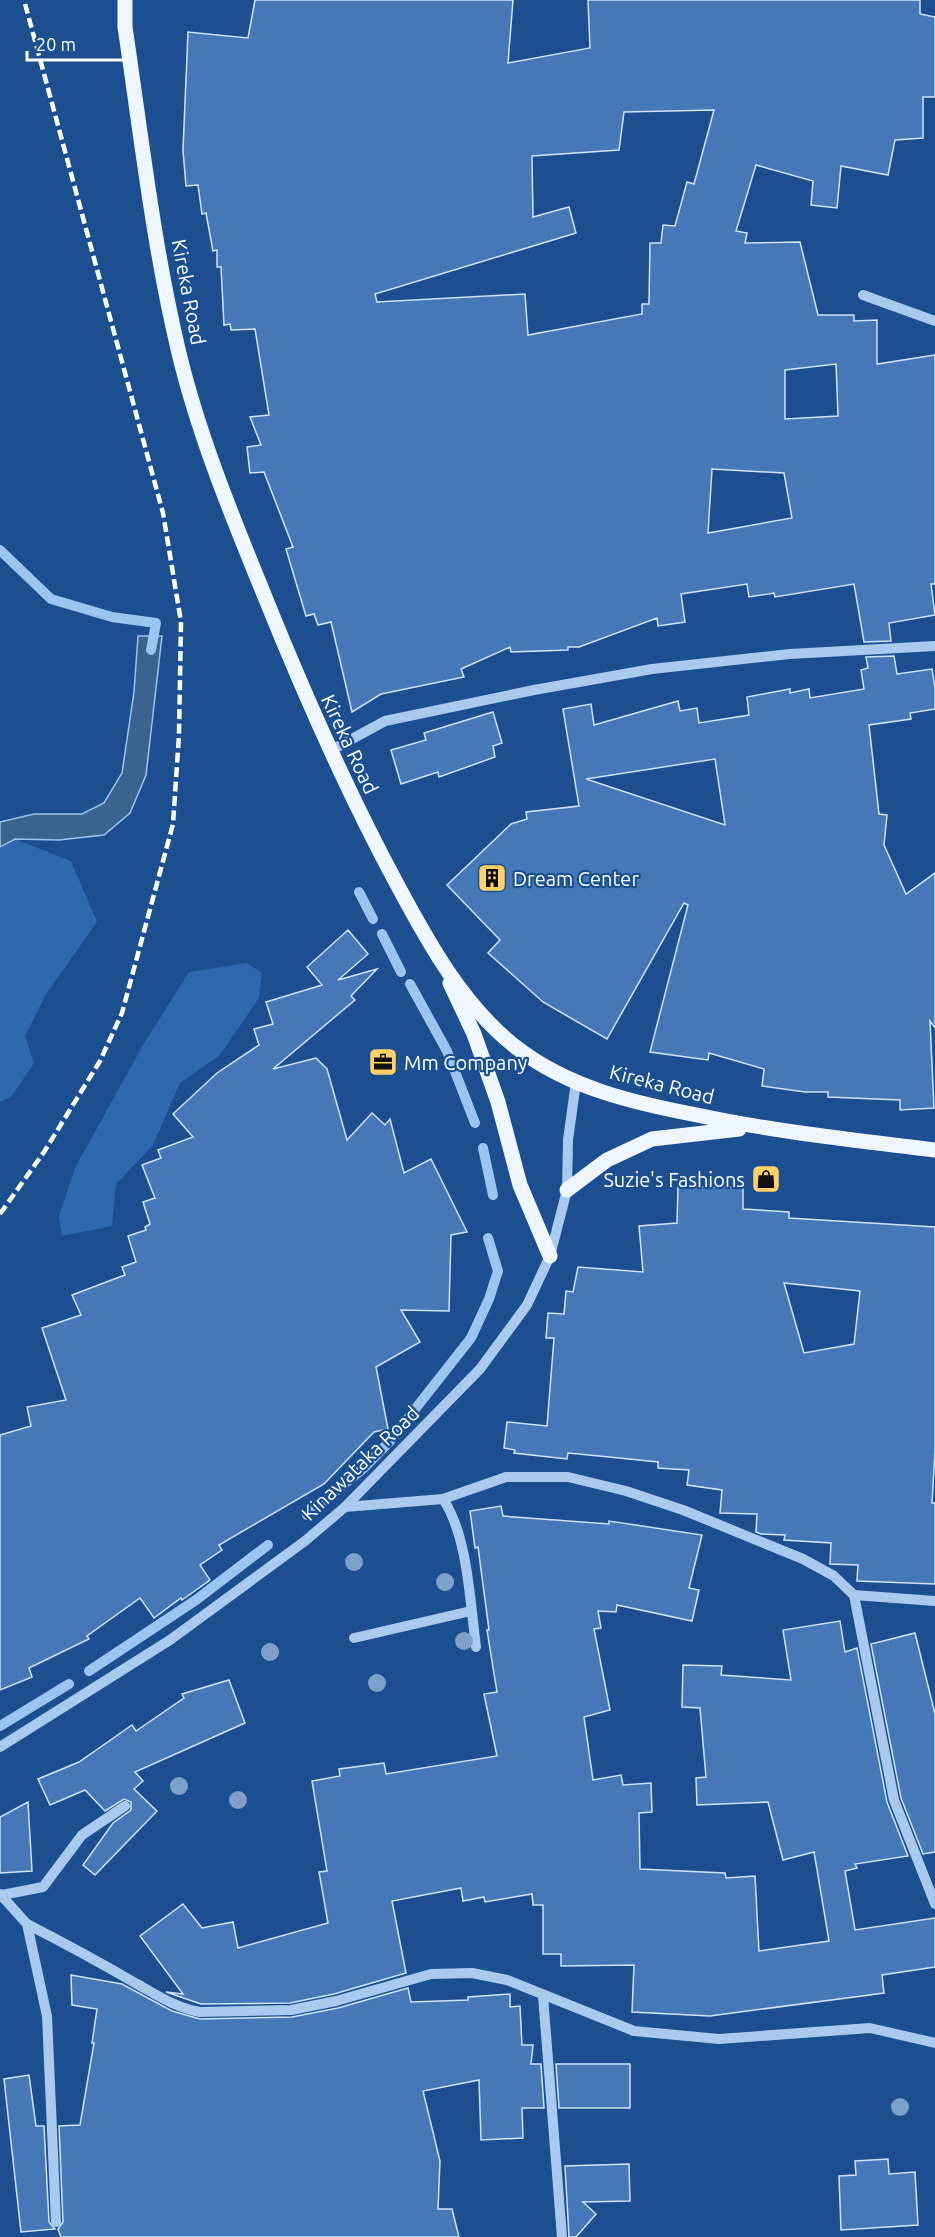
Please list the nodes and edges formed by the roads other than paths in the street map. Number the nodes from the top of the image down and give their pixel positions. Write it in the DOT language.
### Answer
graph roads {
  1 [pos="125,0"];
  2 [pos="863,295"];
  3 [pos="935,321"];
  4 [pos="935,646"];
  5 [pos="330,751"];
  6 [pos="435,955"];
  7 [pos="576,1082"];
  8 [pos="754,1127"];
  9 [pos="935,1150"];
  10 [pos="567,1190"];
  11 [pos="550,1256"];
  12 [pos="442,1500"];
  13 [pos="345,1507"];
  14 [pos="854,1595"];
  15 [pos="935,1601"];
  16 [pos="471,1611"];
  17 [pos="354,1638"];
  18 [pos="476,1647"];
  19 [pos="0,1747"];
  20 [pos="125,1806"];
  21 [pos="1,1894"];
  22 [pos="935,1904"];
  23 [pos="27,1924"];
  24 [pos="543,1996"];
  25 [pos="935,2043"];
  26 [pos="56,2222"];
  27 [pos="562,2237"];
  1 -- 5 [label="main road, Kireka Road"];
  2 -- 3 [label="street"];
  4 -- 5 [label="street"];
  5 -- 6 [label="main road, Kireka Road"];
  6 -- 7 [label="main road, Kireka Road"];
  6 -- 11 [label="main road"];
  7 -- 8 [label="main road, Kireka Road"];
  7 -- 10 [label="street, Kinawataka Road"];
  8 -- 9 [label="main road, Kireka Road"];
  8 -- 10 [label="main road"];
  10 -- 11 [label="street, Kinawataka Road"];
  11 -- 13 [label="street, Kinawataka Road"];
  12 -- 13 [label="street"];
  12 -- 14 [label="street"];
  12 -- 16 [label="street"];
  13 -- 19 [label="street, Kinawataka Road"];
  14 -- 15 [label="street"];
  14 -- 22 [label="street"];
  16 -- 17 [label="street"];
  16 -- 18 [label="street"];
  20 -- 21 [label="street"];
  21 -- 23 [label="street"];
  23 -- 24 [label="street"];
  23 -- 26 [label="street"];
  24 -- 25 [label="street"];
  24 -- 27 [label="street"];
}
